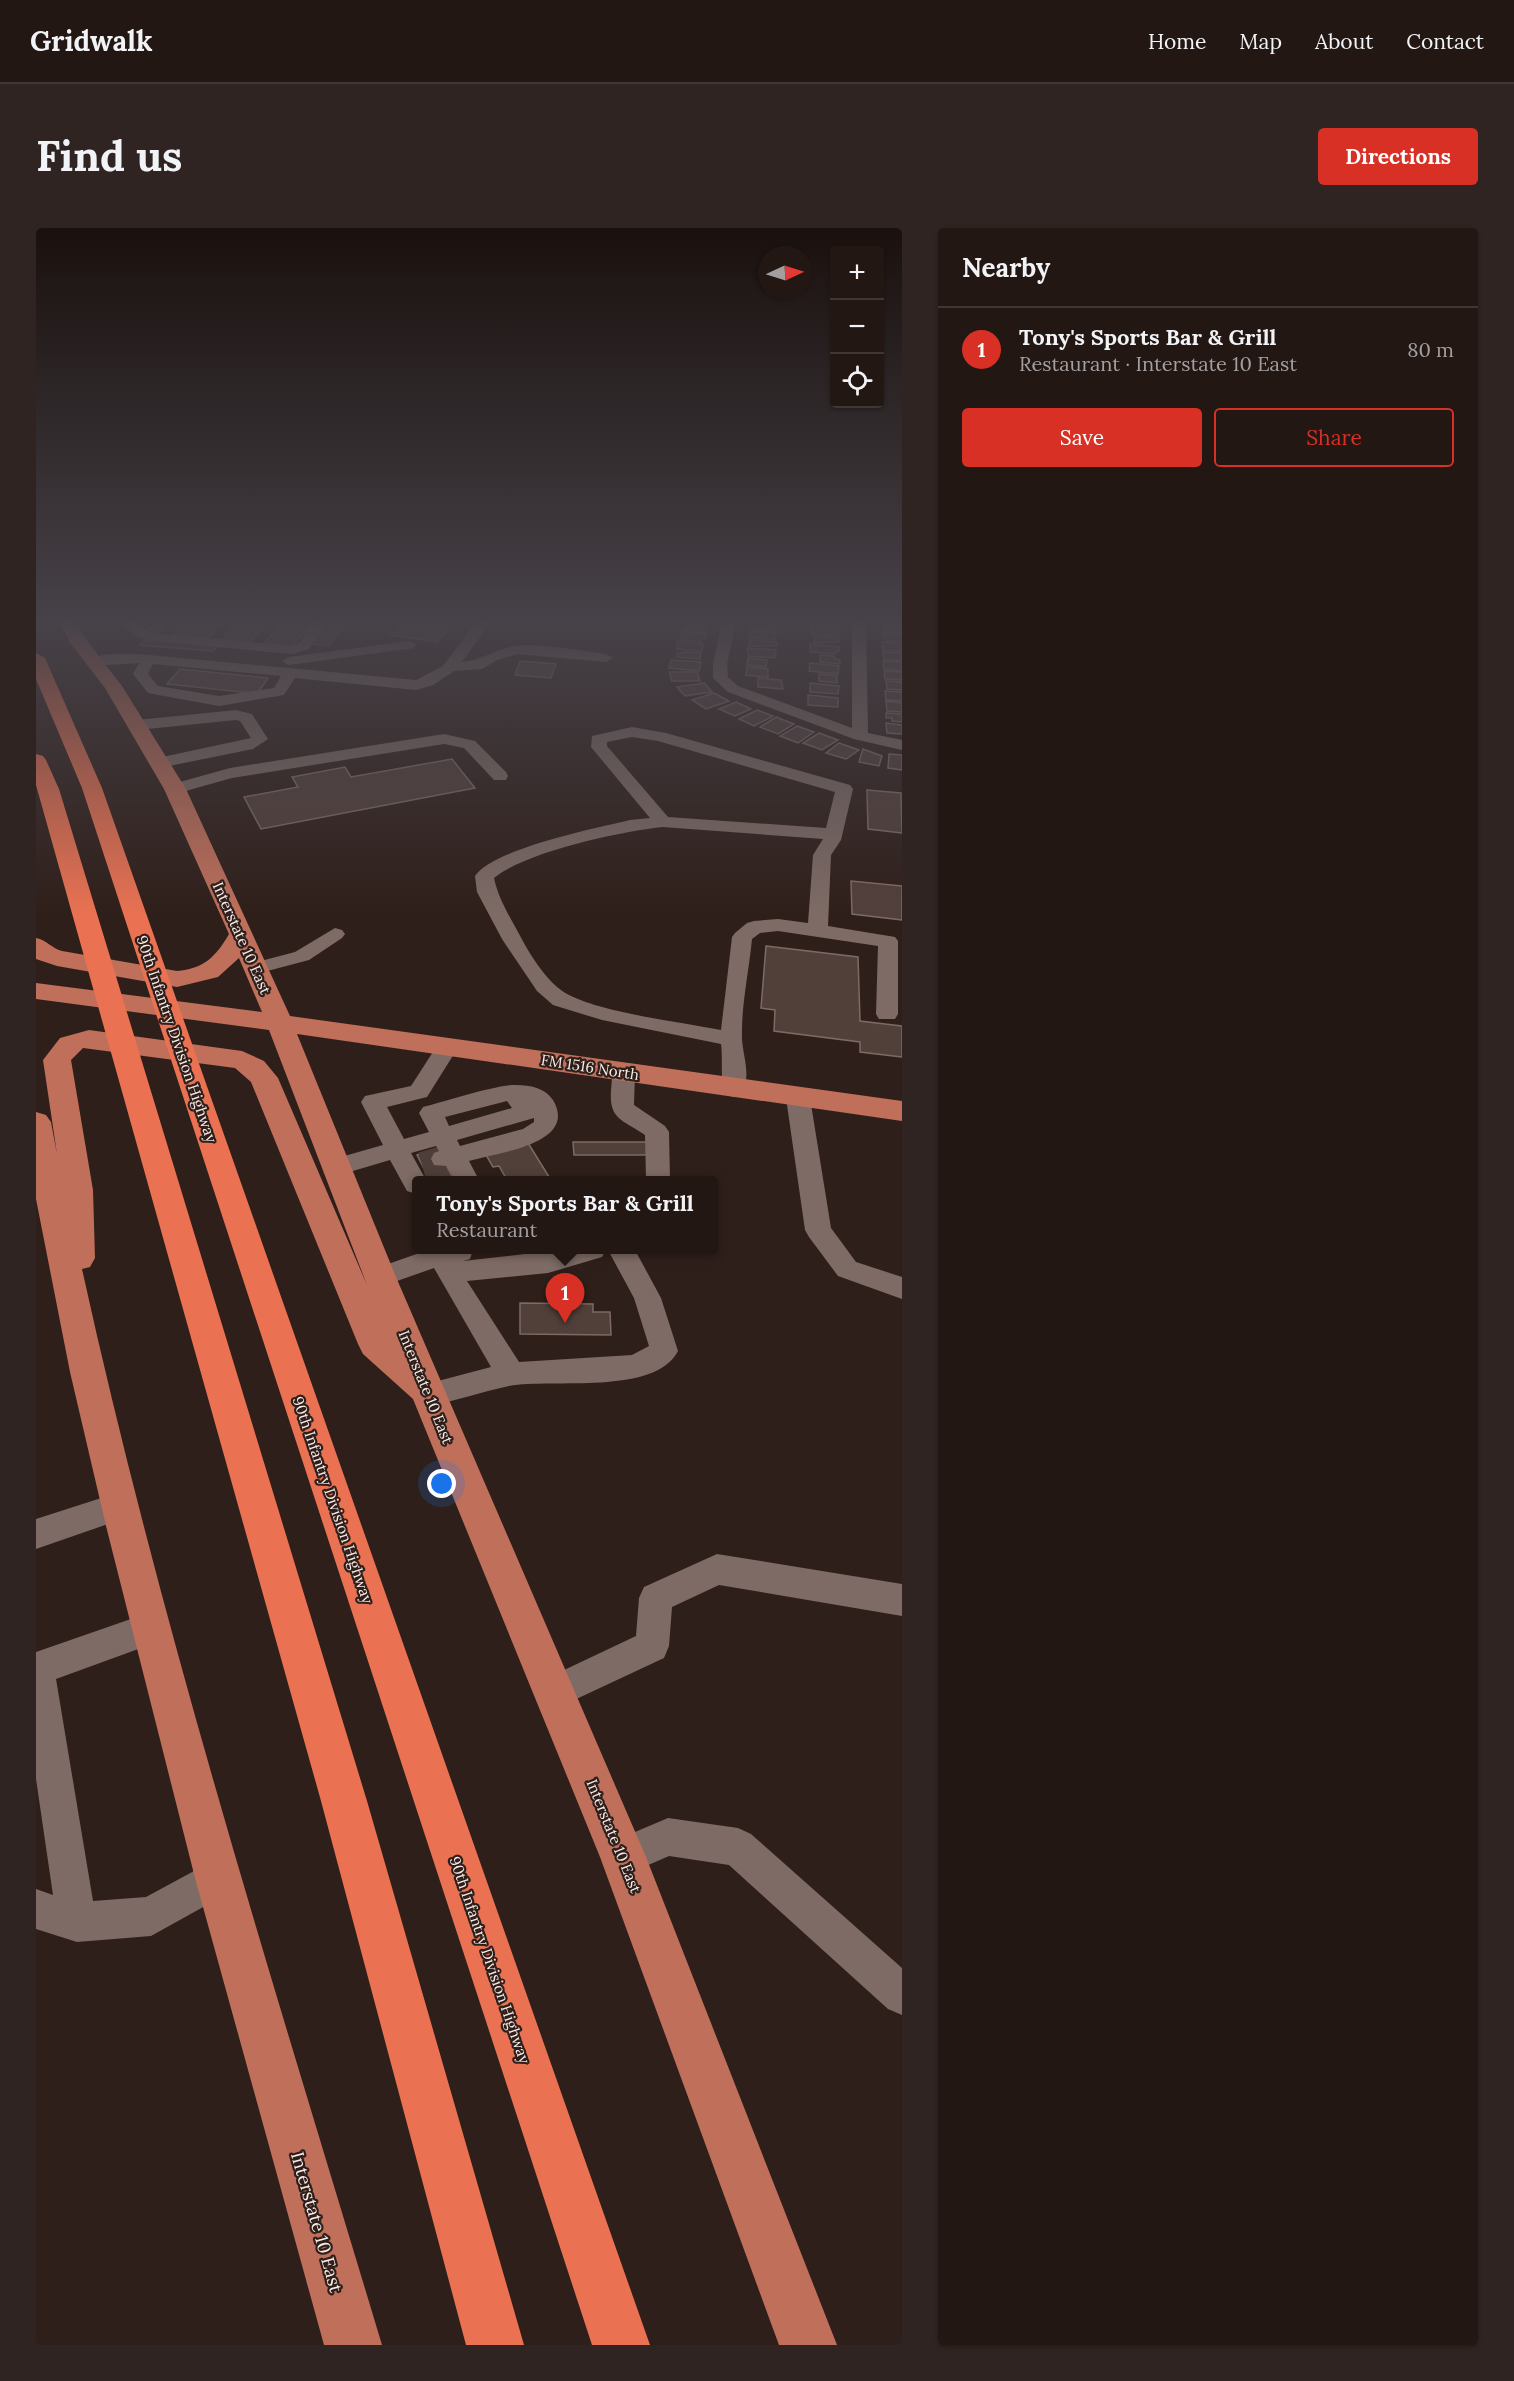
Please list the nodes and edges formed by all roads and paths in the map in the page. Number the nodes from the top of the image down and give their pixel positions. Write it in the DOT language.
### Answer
graph roads {
  1 [pos="62,719"];
  2 [pos="133,719"];
  3 [pos="198,719"];
  4 [pos="247,719"];
  5 [pos="814,719"];
  6 [pos="860,719"];
  7 [pos="137,725"];
  8 [pos="860,736"];
  9 [pos="902,745"];
  10 [pos="159,763"];
  11 [pos="42,775"];
  12 [pos="500,776"];
  13 [pos="175,789"];
  14 [pos="663,822"];
  15 [pos="833,834"];
  16 [pos="818,931"];
  17 [pos="241,934"];
  18 [pos="335,934"];
  19 [pos="36,945"];
  20 [pos="256,968"];
  21 [pos="36,992"];
  22 [pos="887,1014"];
  23 [pos="278,1022"];
  24 [pos="731,1039"];
  25 [pos="448,1046"];
  26 [pos="624,1072"];
  27 [pos="733,1089"];
  28 [pos="419,1092"];
  29 [pos="798,1098"];
  30 [pos="902,1111"];
  31 [pos="431,1113"];
  32 [pos="36,1122"];
  33 [pos="437,1165"];
  34 [pos="336,1167"];
  35 [pos="658,1176"];
  36 [pos="468,1254"];
  37 [pos="579,1254"];
  38 [pos="624,1254"];
  39 [pos="446,1259"];
  40 [pos="380,1276"];
  41 [pos="902,1288"];
  42 [pos="82,1342"];
  43 [pos="511,1374"];
  44 [pos="429,1395"];
  45 [pos="120,1506"];
  46 [pos="36,1534"];
  47 [pos="902,1600"];
  48 [pos="151,1628"];
  49 [pos="36,1659"];
  50 [pos="37,1669"];
  51 [pos="555,1692"];
  52 [pos="623,1857"];
  53 [pos="218,1877"];
  54 [pos="36,1909"];
  55 [pos="77,1922"];
  56 [pos="902,1995"];
  57 [pos="527,2069"];
  58 [pos="353,2345"];
  59 [pos="495,2345"];
  60 [pos="621,2345"];
  61 [pos="635,2345"];
  62 [pos="808,2345"];
  1 -- 57 [label="highway, 90th Infantry Division Highway"];
  2 -- 7 [label="main road, Interstate 10 East"];
  3 -- 7 [label="street"];
  4 -- 10 [label="street"];
  5 -- 8 [label="street"];
  6 -- 8 [label="street"];
  7 -- 10 [label="main road, Interstate 10 East"];
  8 -- 9 [label="street"];
  10 -- 13 [label="main road, Interstate 10 East"];
  11 -- 59 [label="highway"];
  12 -- 13 [label="street"];
  13 -- 17 [label="main road, Interstate 10 East"];
  14 -- 15 [label="street"];
  14 -- 15 [label="street"];
  14 -- 24 [label="street"];
  15 -- 16 [label="street"];
  16 -- 22 [label="street"];
  16 -- 24 [label="street"];
  17 -- 19 [label="main road"];
  17 -- 20 [label="main road, Interstate 10 East"];
  18 -- 20 [label="street"];
  20 -- 23 [label="main road, Interstate 10 East"];
  21 -- 23 [label="main road, FM 1516 North"];
  23 -- 25 [label="main road, FM 1516 North"];
  23 -- 34 [label="main road, Interstate 10 East"];
  24 -- 27 [label="street"];
  25 -- 26 [label="main road, FM 1516 North"];
  25 -- 28 [label="street"];
  26 -- 27 [label="main road, FM 1516 North"];
  26 -- 35 [label="street"];
  27 -- 29 [label="main road, FM 1516 North"];
  28 -- 31 [label="street"];
  28 -- 33 [label="street"];
  29 -- 30 [label="main road, FM 1516 North"];
  29 -- 41 [label="street"];
  31 -- 33 [label="street"];
  31 -- 33 [label="street"];
  32 -- 42 [label="main road, Interstate 10 East"];
  33 -- 34 [label="street"];
  34 -- 40 [label="main road, Interstate 10 East"];
  36 -- 39 [label="street"];
  37 -- 39 [label="street"];
  38 -- 43 [label="street"];
  39 -- 40 [label="street"];
  39 -- 43 [label="street"];
  40 -- 44 [label="main road, Interstate 10 East"];
  42 -- 44 [label="main road"];
  42 -- 45 [label="main road, Interstate 10 East"];
  43 -- 44 [label="street"];
  44 -- 51 [label="main road, Interstate 10 East"];
  45 -- 46 [label="street"];
  45 -- 48 [label="main road, Interstate 10 East"];
  47 -- 51 [label="street"];
  48 -- 50 [label="street"];
  48 -- 53 [label="main road, Interstate 10 East"];
  49 -- 50 [label="street"];
  50 -- 55 [label="street"];
  51 -- 52 [label="main road, Interstate 10 East"];
  52 -- 56 [label="street"];
  52 -- 62 [label="main road, Interstate 10 East"];
  53 -- 55 [label="street"];
  53 -- 58 [label="main road, Interstate 10 East"];
  54 -- 55 [label="street"];
  57 -- 60 [label="highway, 90th Infantry Division Highway"];
  57 -- 61 [label="highway"];
}
